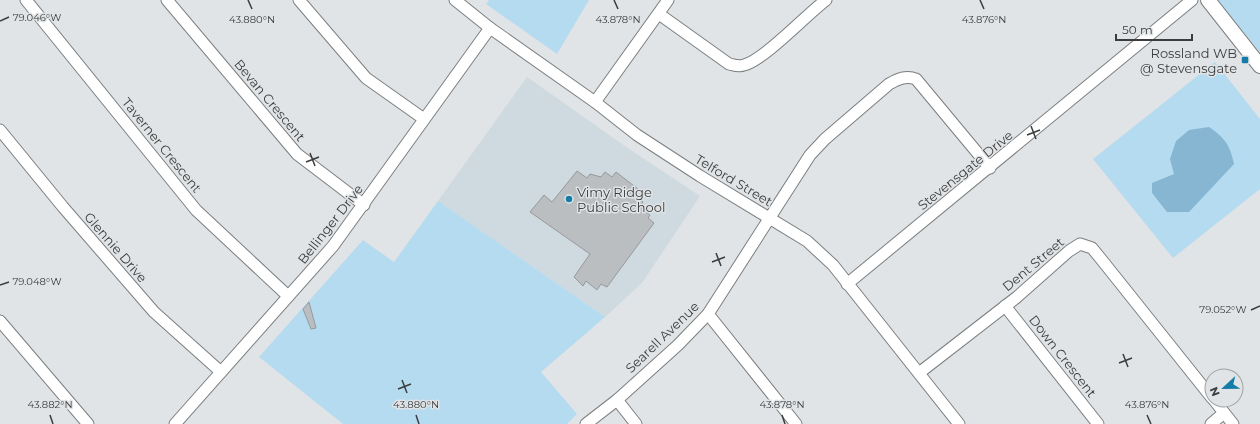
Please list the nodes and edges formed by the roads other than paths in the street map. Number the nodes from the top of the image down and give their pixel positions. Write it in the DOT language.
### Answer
graph roads {
  1 [pos="26,0"];
  2 [pos="167,0"];
  3 [pos="300,0"];
  4 [pos="455,0"];
  5 [pos="668,0"];
  6 [pos="826,0"];
  7 [pos="1192,0"];
  8 [pos="1208,0"];
  9 [pos="659,14"];
  10 [pos="490,28"];
  11 [pos="1260,66"];
  12 [pos="595,102"];
  13 [pos="424,119"];
  14 [pos="0,130"];
  15 [pos="990,168"];
  16 [pos="364,205"];
  17 [pos="770,218"];
  18 [pos="847,284"];
  19 [pos="288,296"];
  20 [pos="1005,306"];
  21 [pos="708,314"];
  22 [pos="0,321"];
  23 [pos="221,372"];
  24 [pos="919,374"];
  25 [pos="1204,388"];
  26 [pos="616,400"];
  27 [pos="1221,408"];
  28 [pos="1224,412"];
  29 [pos="88,424"];
  30 [pos="175,424"];
  31 [pos="586,424"];
  32 [pos="636,424"];
  33 [pos="796,424"];
  34 [pos="959,424"];
  35 [pos="1098,424"];
  36 [pos="1211,424"];
  37 [pos="1233,424"];
  1 -- 19 [label="street, Taverner Crescent"];
  2 -- 16 [label="street, Bevan Crescent"];
  3 -- 13 [label="street"];
  4 -- 10 [label="street, Telford Street"];
  5 -- 9 [label="street"];
  6 -- 9 [label="street"];
  7 -- 15 [label="street, Stevensgate Drive"];
  8 -- 11 [label="main road"];
  9 -- 12 [label="street"];
  10 -- 12 [label="street, Telford Street"];
  10 -- 13 [label="street, Bellinger Drive"];
  12 -- 17 [label="street, Telford Street"];
  13 -- 16 [label="street, Bellinger Drive"];
  14 -- 23 [label="street, Glennie Drive"];
  15 -- 17 [label="street, Searell Avenue"];
  15 -- 18 [label="street, Stevensgate Drive"];
  16 -- 19 [label="street, Bellinger Drive"];
  17 -- 18 [label="street, Telford Street"];
  17 -- 21 [label="street, Searell Avenue"];
  18 -- 24 [label="street, Telford Street"];
  19 -- 23 [label="street, Bellinger Drive"];
  20 -- 24 [label="street, Dent Street"];
  20 -- 25 [label="street, Dent Street"];
  20 -- 35 [label="street, Down Crescent"];
  21 -- 26 [label="street, Searell Avenue"];
  21 -- 33 [label="street"];
  22 -- 29 [label="street"];
  23 -- 30 [label="street, Bellinger Drive"];
  24 -- 34 [label="street, Telford Street"];
  26 -- 31 [label="street, Searell Avenue"];
  26 -- 32 [label="street"];
  27 -- 28 [label="street, Dent Street"];
  28 -- 36 [label="street"];
  28 -- 37 [label="street, Dent Street"];
}
